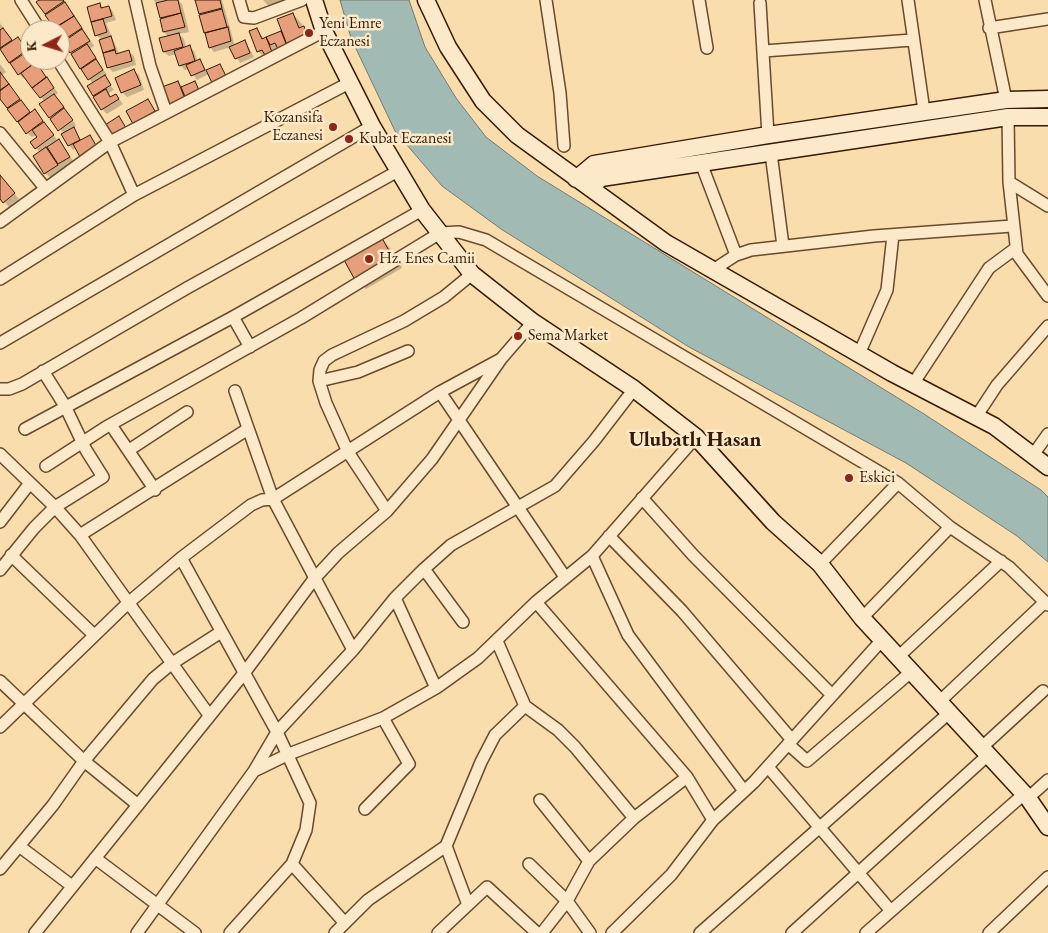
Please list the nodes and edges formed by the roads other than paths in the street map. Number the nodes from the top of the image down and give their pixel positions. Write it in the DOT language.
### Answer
graph roads {
  1 [pos="21,0"];
  2 [pos="135,0"];
  3 [pos="238,0"];
  4 [pos="302,0"];
  5 [pos="314,0"];
  6 [pos="426,0"];
  7 [pos="546,0"];
  8 [pos="699,0"];
  9 [pos="908,0"];
  10 [pos="985,0"];
  11 [pos="760,3"];
  12 [pos="1048,19"];
  13 [pos="34,20"];
  14 [pos="989,28"];
  15 [pos="324,31"];
  16 [pos="912,40"];
  17 [pos="707,48"];
  18 [pos="764,51"];
  19 [pos="64,70"];
  20 [pos="349,83"];
  21 [pos="1048,99"];
  22 [pos="1006,100"];
  23 [pos="166,112"];
  24 [pos="924,112"];
  25 [pos="1008,117"];
  26 [pos="1048,117"];
  27 [pos="372,126"];
  28 [pos="0,134"];
  29 [pos="768,135"];
  30 [pos="110,142"];
  31 [pos="564,146"];
  32 [pos="771,153"];
  33 [pos="701,163"];
  34 [pos="398,171"];
  35 [pos="576,179"];
  36 [pos="1009,182"];
  37 [pos="45,188"];
  38 [pos="590,188"];
  39 [pos="134,195"];
  40 [pos="1048,206"];
  41 [pos="422,210"];
  42 [pos="0,222"];
  43 [pos="1012,226"];
  44 [pos="440,233"];
  45 [pos="893,235"];
  46 [pos="783,246"];
  47 [pos="1016,248"];
  48 [pos="736,255"];
  49 [pos="713,270"];
  50 [pos="472,274"];
  51 [pos="0,279"];
  52 [pos="1048,296"];
  53 [pos="233,317"];
  54 [pos="533,322"];
  55 [pos="1048,326"];
  56 [pos="0,343"];
  57 [pos="250,347"];
  58 [pos="408,351"];
  59 [pos="859,354"];
  60 [pos="501,359"];
  61 [pos="43,371"];
  62 [pos="319,381"];
  63 [pos="913,384"];
  64 [pos="0,389"];
  65 [pos="634,389"];
  66 [pos="235,391"];
  67 [pos="440,392"];
  68 [pos="65,406"];
  69 [pos="187,412"];
  70 [pos="976,417"];
  71 [pos="458,418"];
  72 [pos="111,425"];
  73 [pos="25,429"];
  74 [pos="248,429"];
  75 [pos="1048,434"];
  76 [pos="696,437"];
  77 [pos="82,442"];
  78 [pos="129,450"];
  79 [pos="348,452"];
  80 [pos="0,454"];
  81 [pos="1033,455"];
  82 [pos="46,466"];
  83 [pos="1048,467"];
  84 [pos="898,482"];
  85 [pos="30,483"];
  86 [pos="155,490"];
  87 [pos="642,498"];
  88 [pos="273,499"];
  89 [pos="55,507"];
  90 [pos="519,507"];
  91 [pos="387,511"];
  92 [pos="0,522"];
  93 [pos="950,527"];
  94 [pos="80,535"];
  95 [pos="609,536"];
  96 [pos="12,555"];
  97 [pos="592,556"];
  98 [pos="181,558"];
  99 [pos="1001,561"];
  100 [pos="820,564"];
  101 [pos="424,569"];
  102 [pos="0,570"];
  103 [pos="565,578"];
  104 [pos="314,579"];
  105 [pos="395,598"];
  106 [pos="536,602"];
  107 [pos="127,604"];
  108 [pos="1046,604"];
  109 [pos="862,618"];
  110 [pos="463,622"];
  111 [pos="221,632"];
  112 [pos="94,635"];
  113 [pos="882,640"];
  114 [pos="498,641"];
  115 [pos="353,650"];
  116 [pos="898,657"];
  117 [pos="171,664"];
  118 [pos="245,672"];
  119 [pos="911,672"];
  120 [pos="0,681"];
  121 [pos="436,688"];
  122 [pos="1043,691"];
  123 [pos="832,696"];
  124 [pos="24,704"];
  125 [pos="525,706"];
  126 [pos="944,708"];
  127 [pos="209,715"];
  128 [pos="383,718"];
  129 [pos="0,728"];
  130 [pos="277,732"];
  131 [pos="790,742"];
  132 [pos="984,752"];
  133 [pos="289,754"];
  134 [pos="84,761"];
  135 [pos="768,767"];
  136 [pos="254,770"];
  137 [pos="687,777"];
  138 [pos="1048,780"];
  139 [pos="744,791"];
  140 [pos="1026,796"];
  141 [pos="540,800"];
  142 [pos="138,805"];
  143 [pos="365,809"];
  144 [pos="634,818"];
  145 [pos="713,820"];
  146 [pos="1048,826"];
  147 [pos="819,828"];
  148 [pos="19,846"];
  149 [pos="446,846"];
  150 [pos="95,858"];
  151 [pos="589,861"];
  152 [pos="292,864"];
  153 [pos="529,864"];
  154 [pos="0,869"];
  155 [pos="858,872"];
  156 [pos="1048,877"];
  157 [pos="72,886"];
  158 [pos="567,901"];
  159 [pos="468,905"];
  160 [pos="158,906"];
  161 [pos="891,911"];
  162 [pos="344,922"];
  163 [pos="35,933"];
  164 [pos="138,933"];
  165 [pos="195,933"];
  166 [pos="230,933"];
  167 [pos="334,933"];
  168 [pos="438,933"];
  169 [pos="537,933"];
  170 [pos="542,933"];
  171 [pos="590,933"];
  172 [pos="612,933"];
  173 [pos="700,933"];
  174 [pos="792,933"];
  175 [pos="867,933"];
  176 [pos="989,933"];
  1 -- 13 [label="street"];
  2 -- 23 [label="street"];
  3 -- 4 [label="street"];
  5 -- 15 [label="main road"];
  6 -- 35 [label="main road"];
  7 -- 31 [label="street"];
  8 -- 17 [label="street"];
  9 -- 16 [label="street"];
  10 -- 14 [label="street"];
  11 -- 18 [label="street"];
  12 -- 14 [label="street"];
  14 -- 22 [label="street"];
  15 -- 20 [label="main road"];
  15 -- 23 [label="street"];
  16 -- 18 [label="street"];
  16 -- 24 [label="street"];
  18 -- 29 [label="street"];
  19 -- 30 [label="street"];
  20 -- 27 [label="main road"];
  20 -- 39 [label="street"];
  21 -- 22 [label="main road"];
  22 -- 24 [label="main road"];
  23 -- 30 [label="street"];
  24 -- 29 [label="main road"];
  25 -- 26 [label="main road"];
  25 -- 32 [label="main road"];
  25 -- 36 [label="street"];
  27 -- 34 [label="main road"];
  27 -- 56 [label="street"];
  28 -- 37 [label="street"];
  29 -- 35 [label="main road"];
  30 -- 37 [label="street"];
  30 -- 39 [label="street"];
  32 -- 33 [label="main road"];
  32 -- 46 [label="street"];
  33 -- 38 [label="main road"];
  33 -- 48 [label="street"];
  34 -- 41 [label="main road"];
  34 -- 61 [label="street"];
  35 -- 38 [label="main road"];
  36 -- 40 [label="street"];
  36 -- 43 [label="street"];
  37 -- 42 [label="street"];
  38 -- 49 [label="main road"];
  39 -- 51 [label="street"];
  41 -- 44 [label="main road"];
  41 -- 53 [label="street"];
  43 -- 45 [label="street"];
  43 -- 47 [label="street"];
  44 -- 50 [label="main road"];
  44 -- 57 [label="street"];
  44 -- 84 [label="street"];
  45 -- 46 [label="street"];
  45 -- 59 [label="street"];
  46 -- 48 [label="street"];
  47 -- 52 [label="street"];
  47 -- 63 [label="street"];
  48 -- 49 [label="street"];
  49 -- 59 [label="main road"];
  50 -- 54 [label="main road"];
  50 -- 62 [label="street"];
  53 -- 57 [label="street"];
  53 -- 68 [label="street"];
  54 -- 60 [label="street"];
  54 -- 65 [label="main road"];
  55 -- 70 [label="street"];
  57 -- 72 [label="street"];
  58 -- 62 [label="street"];
  59 -- 63 [label="main road"];
  60 -- 67 [label="street"];
  60 -- 71 [label="street"];
  61 -- 64 [label="street"];
  61 -- 68 [label="street"];
  62 -- 79 [label="street"];
  63 -- 70 [label="main road"];
  65 -- 76 [label="main road"];
  65 -- 90 [label="street"];
  66 -- 74 [label="street"];
  67 -- 71 [label="street"];
  67 -- 79 [label="street"];
  68 -- 73 [label="street"];
  68 -- 77 [label="street"];
  69 -- 78 [label="street"];
  70 -- 81 [label="main road"];
  71 -- 90 [label="street"];
  71 -- 91 [label="street"];
  72 -- 77 [label="street"];
  72 -- 78 [label="street"];
  74 -- 86 [label="street"];
  74 -- 88 [label="street"];
  75 -- 81 [label="street"];
  76 -- 87 [label="street"];
  76 -- 100 [label="main road"];
  77 -- 82 [label="street"];
  77 -- 89 [label="street"];
  78 -- 86 [label="street"];
  79 -- 88 [label="street"];
  79 -- 91 [label="street"];
  80 -- 85 [label="street"];
  81 -- 83 [label="main road"];
  84 -- 93 [label="street"];
  84 -- 100 [label="street"];
  85 -- 89 [label="street"];
  85 -- 92 [label="street"];
  86 -- 94 [label="street"];
  87 -- 95 [label="street"];
  87 -- 123 [label="street"];
  88 -- 98 [label="street"];
  88 -- 104 [label="street"];
  89 -- 94 [label="street"];
  89 -- 96 [label="street"];
  90 -- 101 [label="street"];
  90 -- 103 [label="street"];
  91 -- 104 [label="street"];
  93 -- 99 [label="street"];
  93 -- 109 [label="street"];
  94 -- 107 [label="street"];
  95 -- 97 [label="street"];
  95 -- 131 [label="street"];
  96 -- 102 [label="street"];
  96 -- 112 [label="street"];
  97 -- 103 [label="street"];
  97 -- 139 [label="street"];
  98 -- 107 [label="street"];
  98 -- 111 [label="street"];
  99 -- 108 [label="street"];
  99 -- 116 [label="street"];
  100 -- 109 [label="main road"];
  101 -- 105 [label="street"];
  101 -- 110 [label="street"];
  103 -- 106 [label="street"];
  104 -- 115 [label="street"];
  104 -- 118 [label="street"];
  105 -- 115 [label="street"];
  105 -- 121 [label="street"];
  106 -- 114 [label="street"];
  106 -- 137 [label="street"];
  107 -- 112 [label="street"];
  107 -- 117 [label="street"];
  108 -- 126 [label="street"];
  109 -- 113 [label="main road"];
  111 -- 117 [label="street"];
  111 -- 118 [label="street"];
  112 -- 124 [label="street"];
  113 -- 116 [label="main road"];
  113 -- 123 [label="street"];
  114 -- 121 [label="street"];
  114 -- 125 [label="street"];
  115 -- 130 [label="street"];
  116 -- 119 [label="main road"];
  117 -- 127 [label="street"];
  117 -- 134 [label="street"];
  118 -- 127 [label="street"];
  118 -- 130 [label="street"];
  119 -- 126 [label="main road"];
  119 -- 131 [label="street"];
  120 -- 124 [label="street"];
  121 -- 128 [label="street"];
  122 -- 132 [label="street"];
  123 -- 131 [label="street"];
  124 -- 129 [label="street"];
  124 -- 134 [label="street"];
  125 -- 144 [label="street"];
  125 -- 149 [label="street"];
  126 -- 132 [label="main road"];
  126 -- 147 [label="street"];
  127 -- 142 [label="street"];
  128 -- 133 [label="street"];
  128 -- 143 [label="street"];
  130 -- 133 [label="street"];
  130 -- 136 [label="street"];
  131 -- 135 [label="street"];
  132 -- 140 [label="main road"];
  132 -- 155 [label="street"];
  133 -- 136 [label="street"];
  133 -- 152 [label="street"];
  134 -- 142 [label="street"];
  134 -- 148 [label="street"];
  135 -- 139 [label="street"];
  135 -- 147 [label="street"];
  136 -- 160 [label="street"];
  137 -- 144 [label="street"];
  137 -- 145 [label="street"];
  138 -- 140 [label="street"];
  139 -- 145 [label="street"];
  140 -- 146 [label="main road"];
  140 -- 161 [label="street"];
  141 -- 151 [label="street"];
  142 -- 150 [label="street"];
  144 -- 151 [label="street"];
  145 -- 172 [label="street"];
  147 -- 155 [label="street"];
  147 -- 173 [label="street"];
  148 -- 154 [label="street"];
  148 -- 157 [label="street"];
  149 -- 159 [label="street"];
  149 -- 162 [label="street"];
  150 -- 157 [label="street"];
  150 -- 160 [label="street"];
  151 -- 158 [label="street"];
  152 -- 162 [label="street"];
  152 -- 166 [label="street"];
  153 -- 158 [label="street"];
  155 -- 161 [label="street"];
  155 -- 174 [label="street"];
  156 -- 176 [label="street"];
  157 -- 163 [label="street"];
  158 -- 170 [label="street"];
  158 -- 171 [label="street"];
  159 -- 168 [label="street"];
  159 -- 169 [label="street"];
  160 -- 164 [label="street"];
  160 -- 165 [label="street"];
  161 -- 175 [label="street"];
  162 -- 167 [label="street"];
}
